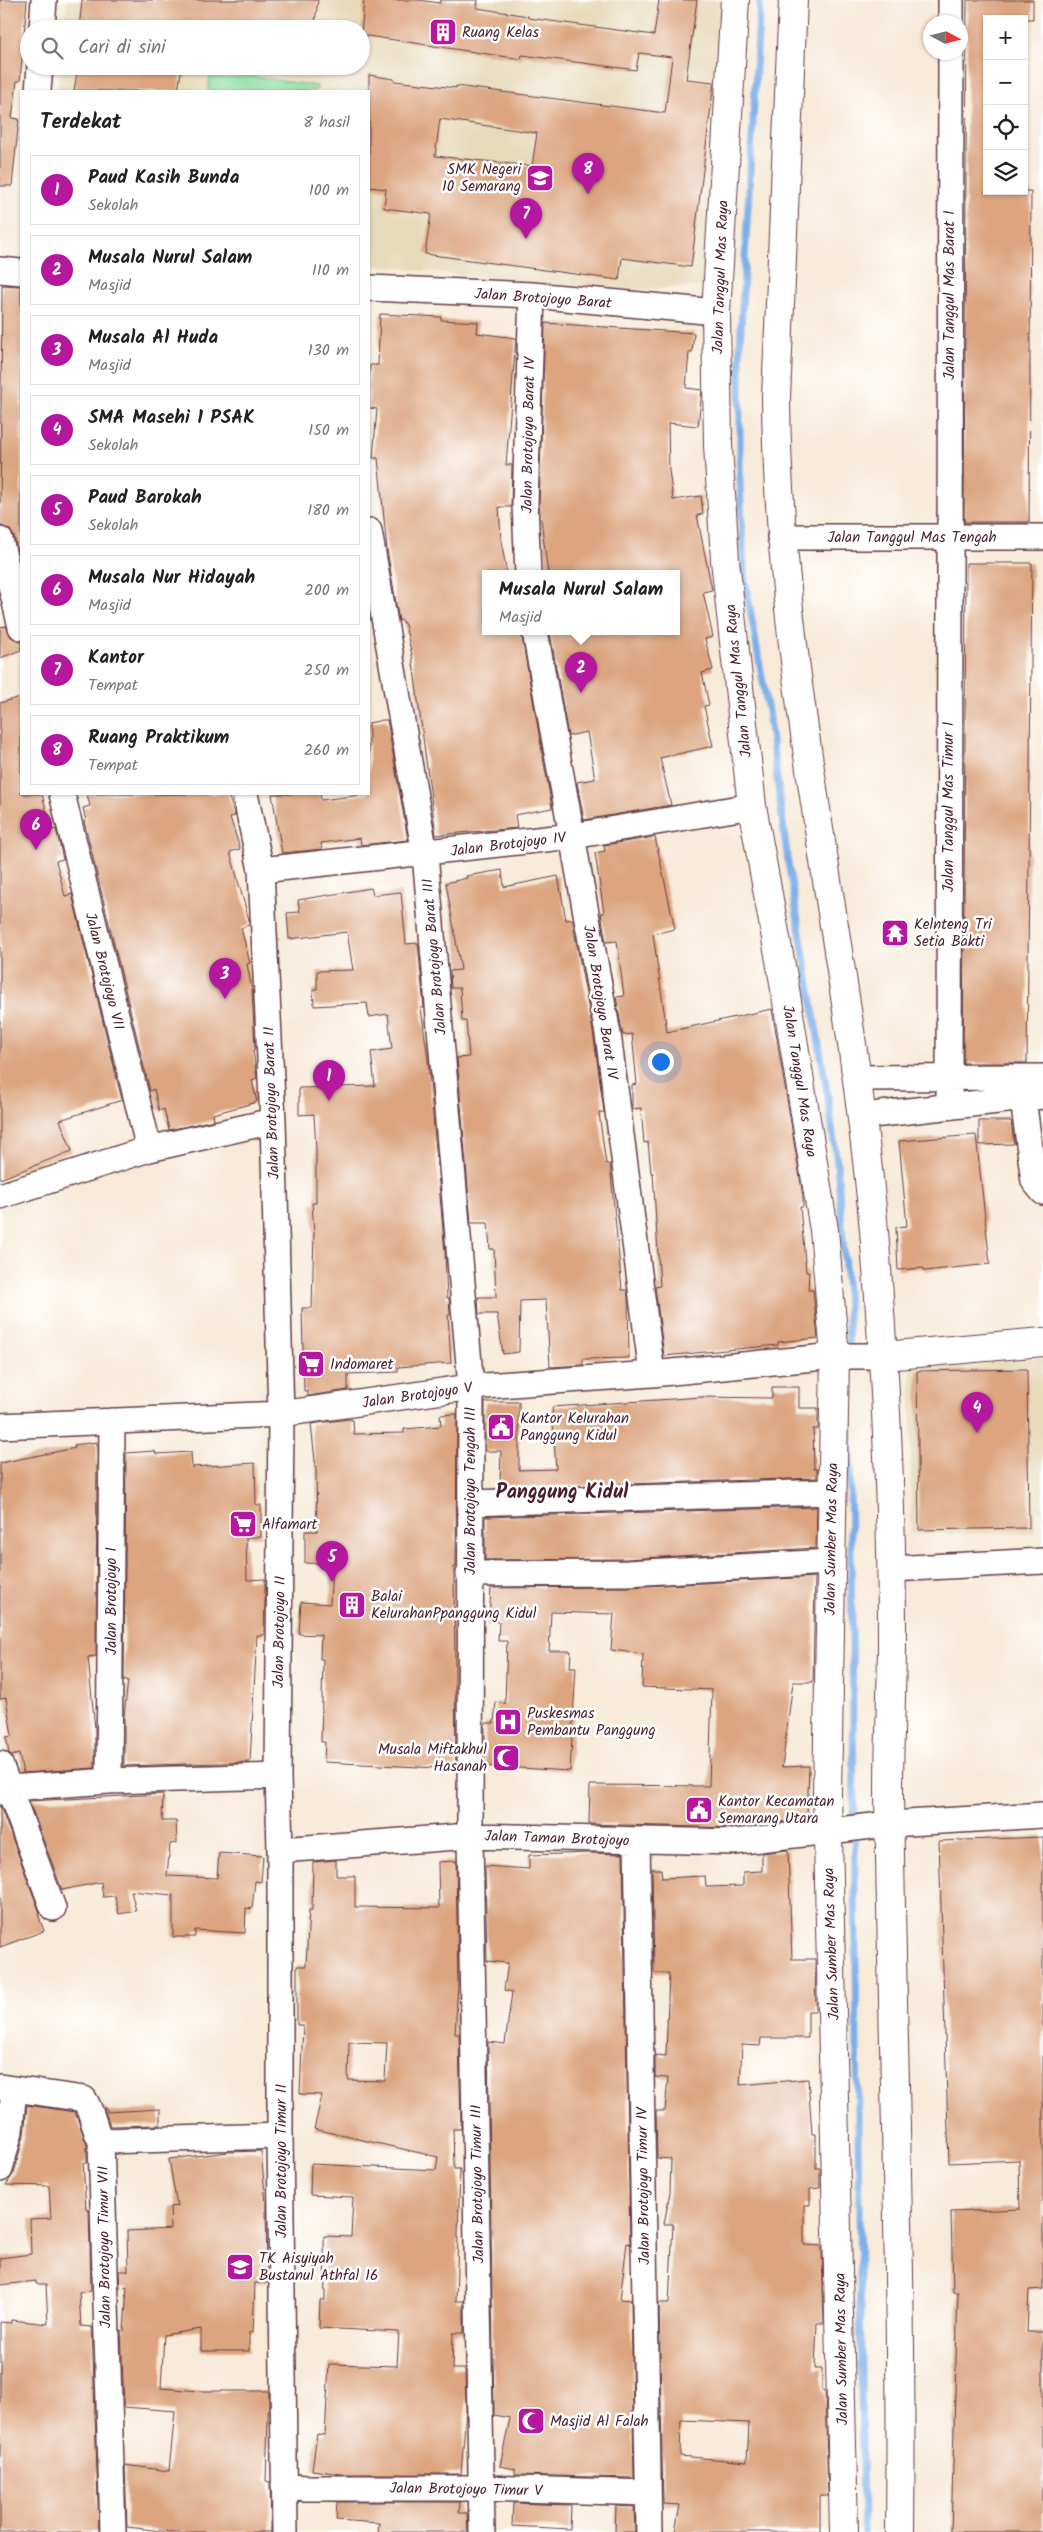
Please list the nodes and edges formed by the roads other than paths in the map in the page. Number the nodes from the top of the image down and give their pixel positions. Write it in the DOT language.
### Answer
graph roads {
  1 [pos="44,0"];
  2 [pos="735,0"];
  3 [pos="793,0"];
  4 [pos="951,0"];
  5 [pos="951,15"];
  6 [pos="43,20"];
  7 [pos="950,60"];
  8 [pos="39,75"];
  9 [pos="38,90"];
  10 [pos="0,270"];
  11 [pos="20,272"];
  12 [pos="370,288"];
  13 [pos="532,295"];
  14 [pos="716,312"];
  15 [pos="370,537"];
  16 [pos="1043,537"];
  17 [pos="0,540"];
  18 [pos="781,542"];
  19 [pos="949,542"];
  20 [pos="1043,548"];
  21 [pos="528,570"];
  22 [pos="20,623"];
  23 [pos="536,635"];
  24 [pos="62,795"];
  25 [pos="245,795"];
  26 [pos="752,806"];
  27 [pos="573,836"];
  28 [pos="425,854"];
  29 [pos="261,870"];
  30 [pos="1043,1077"];
  31 [pos="857,1078"];
  32 [pos="948,1078"];
  33 [pos="1033,1098"];
  34 [pos="949,1106"];
  35 [pos="863,1116"];
  36 [pos="273,1121"];
  37 [pos="149,1149"];
  38 [pos="1043,1192"];
  39 [pos="0,1196"];
  40 [pos="1043,1342"];
  41 [pos="837,1356"];
  42 [pos="877,1356"];
  43 [pos="652,1374"];
  44 [pos="471,1387"];
  45 [pos="281,1414"];
  46 [pos="112,1421"];
  47 [pos="0,1426"];
  48 [pos="832,1492"];
  49 [pos="470,1503"];
  50 [pos="1043,1561"];
  51 [pos="831,1562"];
  52 [pos="891,1569"];
  53 [pos="469,1574"];
  54 [pos="0,1764"];
  55 [pos="278,1776"];
  56 [pos="109,1781"];
  57 [pos="4,1790"];
  58 [pos="1043,1815"];
  59 [pos="886,1824"];
  60 [pos="830,1831"];
  61 [pos="470,1836"];
  62 [pos="637,1840"];
  63 [pos="280,1850"];
  64 [pos="53,1908"];
  65 [pos="7,2088"];
  66 [pos="280,2136"];
  67 [pos="101,2141"];
  68 [pos="0,2170"];
  69 [pos="284,2486"];
  70 [pos="483,2488"];
  71 [pos="648,2493"];
  72 [pos="113,2532"];
  73 [pos="285,2532"];
  74 [pos="482,2532"];
  75 [pos="649,2532"];
  76 [pos="844,2532"];
  77 [pos="900,2532"];
  1 -- 6 [label="street"];
  2 -- 14 [label="street, Jalan Tanggul Mas Raya"];
  3 -- 18 [label="street"];
  4 -- 5 [label="street"];
  7 -- 19 [label="street, Jalan Tanggul Mas Barat I"];
  8 -- 9 [label="street"];
  10 -- 11 [label="street"];
  12 -- 13 [label="street, Jalan Brotojoyo Barat"];
  13 -- 14 [label="street, Jalan Brotojoyo Barat"];
  13 -- 21 [label="street, Jalan Brotojoyo Barat IV"];
  14 -- 26 [label="street, Jalan Tanggul Mas Raya"];
  15 -- 28 [label="street, Jalan Brotojoyo Barat III"];
  16 -- 19 [label="street, Jalan Tanggul Mas Tengah"];
  17 -- 22 [label="street"];
  18 -- 19 [label="street, Jalan Tanggul Mas Tengah"];
  18 -- 31 [label="street"];
  19 -- 20 [label="street, Jalan Tanggul Mas Tengah"];
  19 -- 32 [label="street, Jalan Tanggul Mas Timur I"];
  23 -- 27 [label="street, Jalan Brotojoyo Barat IV"];
  24 -- 37 [label="street, Jalan Brotojoyo VII"];
  25 -- 29 [label="street, Jalan Brotojoyo Barat II"];
  26 -- 27 [label="street, Jalan Brotojoyo IV"];
  26 -- 41 [label="street, Jalan Tanggul Mas Raya"];
  27 -- 28 [label="street, Jalan Brotojoyo IV"];
  27 -- 43 [label="street, Jalan Brotojoyo Barat IV"];
  28 -- 29 [label="street, Jalan Brotojoyo IV"];
  28 -- 44 [label="street, Jalan Brotojoyo Barat III"];
  29 -- 36 [label="street, Jalan Brotojoyo Barat II"];
  30 -- 32 [label="street"];
  31 -- 32 [label="street"];
  31 -- 35 [label="street"];
  32 -- 34 [label="street, Jalan Tanggul Mas Timur I"];
  33 -- 34 [label="street"];
  33 -- 38 [label="street"];
  34 -- 35 [label="street"];
  35 -- 42 [label="street"];
  36 -- 37 [label="street"];
  36 -- 45 [label="street, Jalan Brotojoyo Barat II"];
  37 -- 39 [label="street"];
  40 -- 42 [label="street"];
  41 -- 42 [label="street, Jalan Brotojoyo V"];
  41 -- 43 [label="street, Jalan Brotojoyo V"];
  41 -- 48 [label="street, Jalan Sumber Mas Raya"];
  42 -- 52 [label="street"];
  43 -- 44 [label="street, Jalan Brotojoyo V"];
  44 -- 45 [label="street, Jalan Brotojoyo V"];
  44 -- 49 [label="street, Jalan Brotojoyo Tengah III"];
  45 -- 46 [label="street, Jalan Brotojoyo V"];
  45 -- 55 [label="street, Jalan Brotojoyo II"];
  46 -- 47 [label="street, Jalan Brotojoyo V"];
  46 -- 56 [label="street, Jalan Brotojoyo I"];
  48 -- 49 [label="street"];
  48 -- 51 [label="street, Jalan Sumber Mas Raya"];
  49 -- 53 [label="street, Jalan Brotojoyo Tengah III"];
  50 -- 52 [label="street"];
  51 -- 53 [label="street"];
  51 -- 60 [label="street, Jalan Sumber Mas Raya"];
  52 -- 59 [label="street"];
  53 -- 61 [label="street, Jalan Brotojoyo Tengah III"];
  54 -- 57 [label="street"];
  55 -- 56 [label="street"];
  55 -- 63 [label="street, Jalan Brotojoyo II"];
  56 -- 57 [label="street"];
  57 -- 64 [label="street"];
  58 -- 59 [label="street, Jalan Taman Brotojoyo"];
  59 -- 60 [label="street, Jalan Taman Brotojoyo"];
  59 -- 77 [label="street"];
  60 -- 62 [label="street, Jalan Taman Brotojoyo"];
  60 -- 76 [label="street, Jalan Sumber Mas Raya"];
  61 -- 62 [label="street, Jalan Taman Brotojoyo"];
  61 -- 63 [label="street, Jalan Taman Brotojoyo"];
  61 -- 70 [label="street, Jalan Brotojoyo Timur III"];
  62 -- 71 [label="street, Jalan Brotojoyo Timur IV"];
  63 -- 66 [label="street, Jalan Brotojoyo Timur II"];
  65 -- 67 [label="street"];
  65 -- 68 [label="street"];
  66 -- 67 [label="street"];
  66 -- 69 [label="street, Jalan Brotojoyo Timur II"];
  67 -- 72 [label="street, Jalan Brotojoyo Timur VII"];
  69 -- 70 [label="street, Jalan Brotojoyo Timur V"];
  69 -- 73 [label="street, Jalan Brotojoyo Timur II"];
  70 -- 71 [label="street, Jalan Brotojoyo Timur V"];
  70 -- 74 [label="street, Jalan Brotojoyo Timur III"];
  71 -- 75 [label="street, Jalan Brotojoyo Timur IV"];
}
